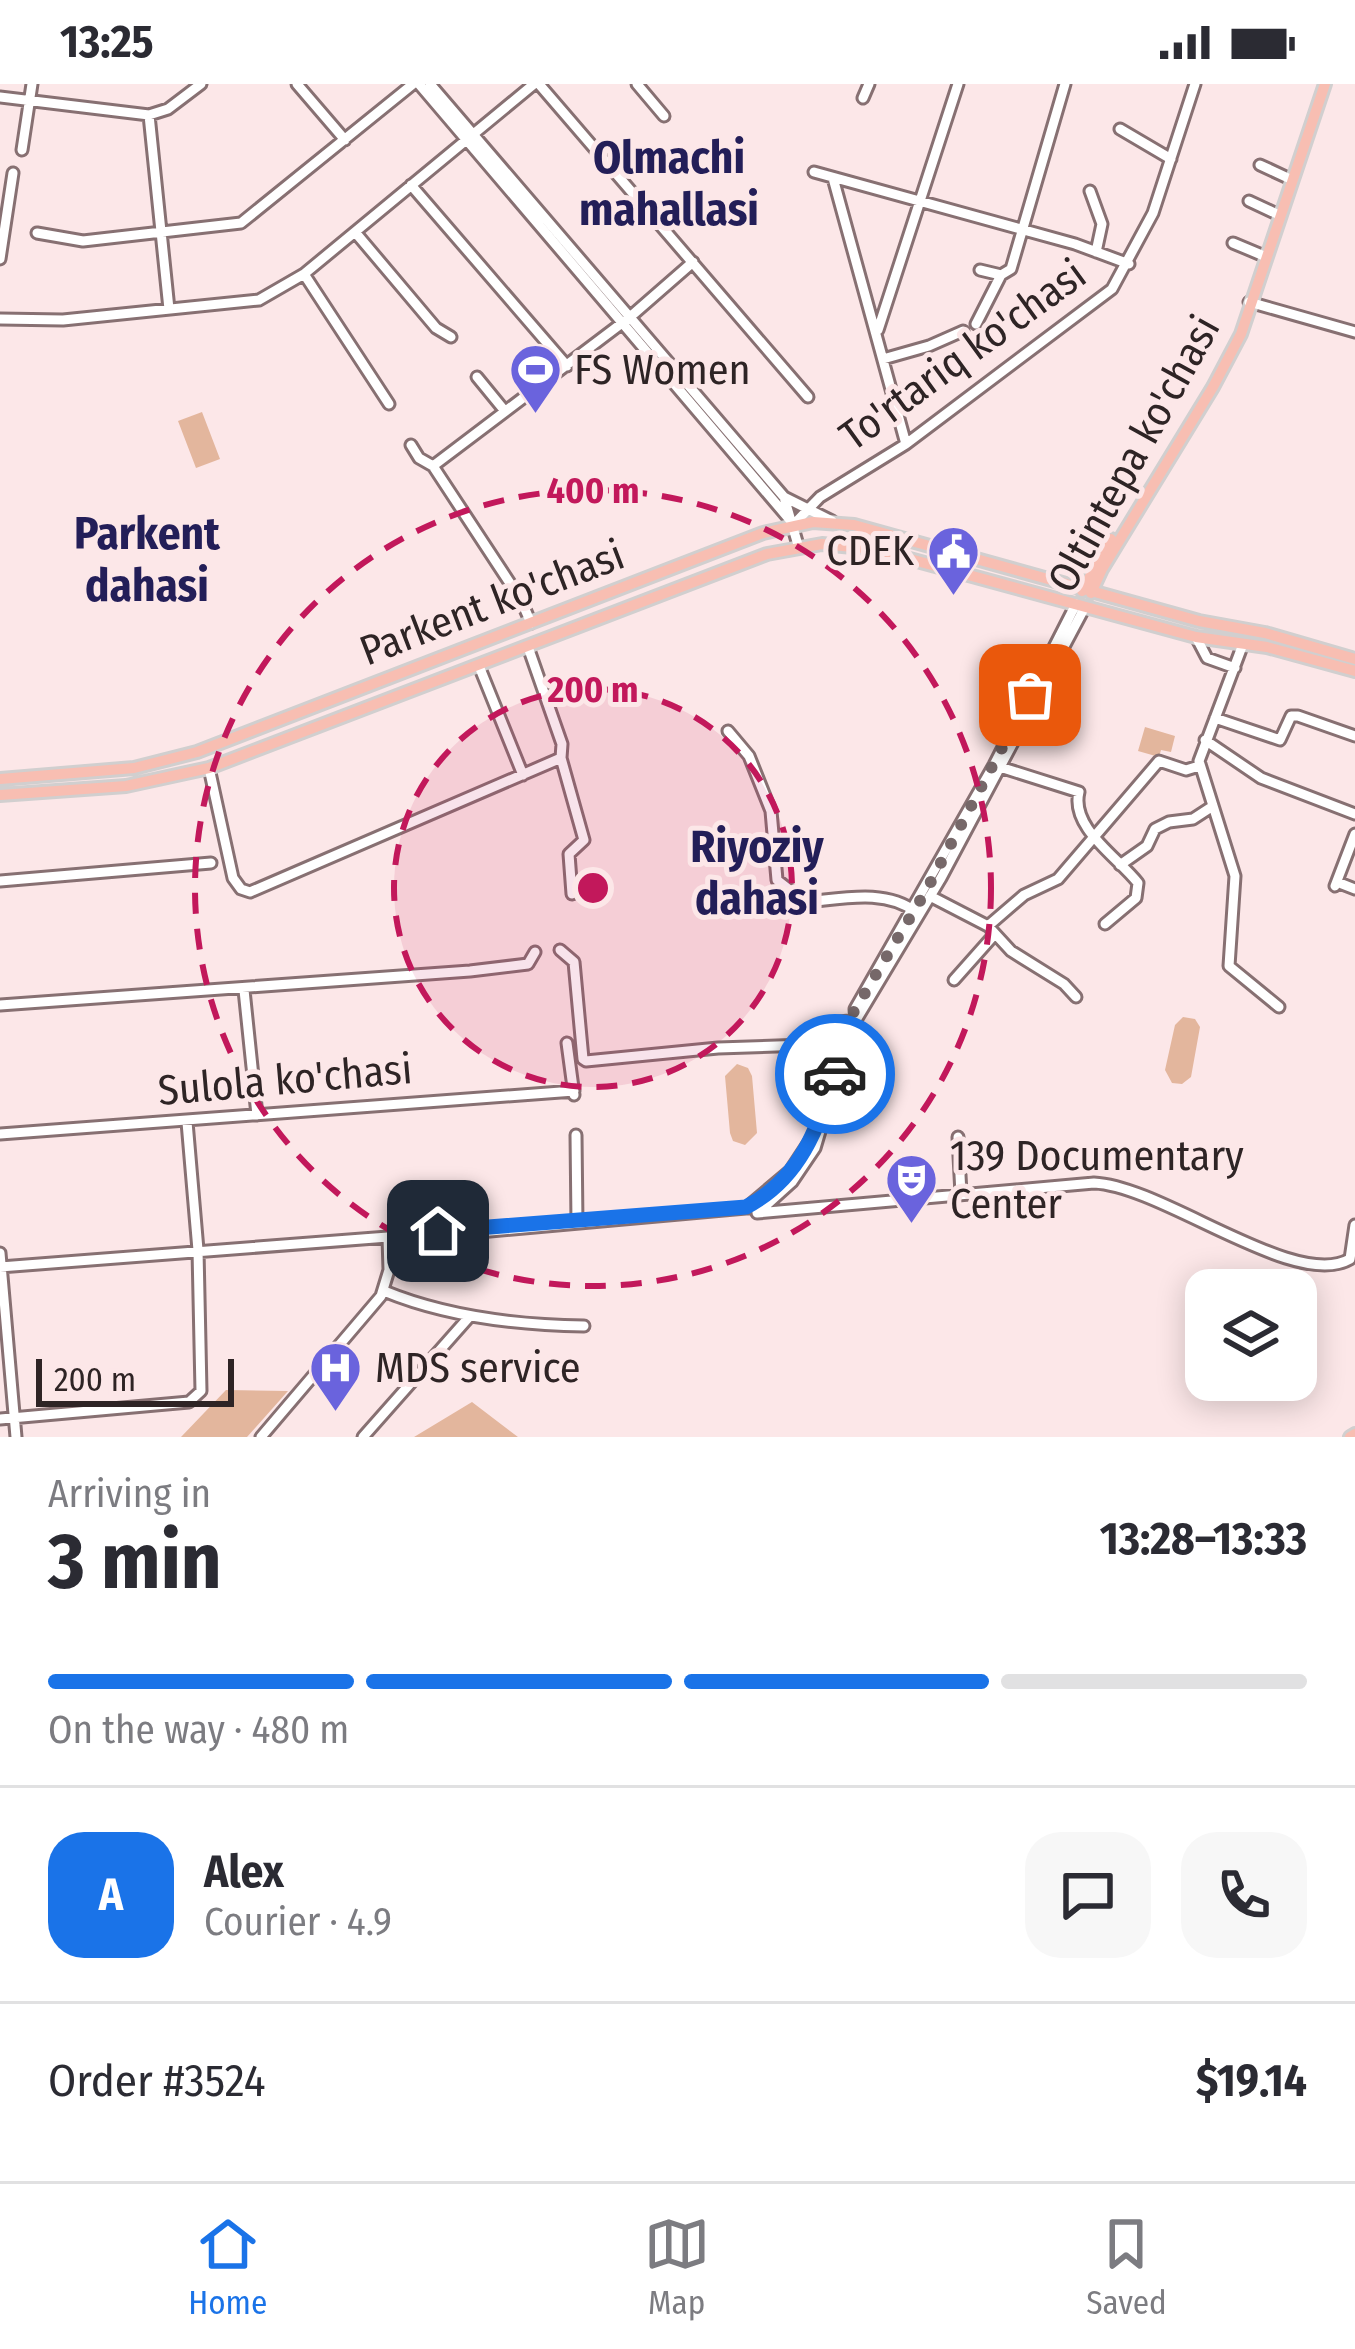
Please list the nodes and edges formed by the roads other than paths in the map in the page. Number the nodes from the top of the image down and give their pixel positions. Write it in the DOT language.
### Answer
graph roads {
  1 [pos="32,84"];
  2 [pos="201,84"];
  3 [pos="297,84"];
  4 [pos="416,84"];
  5 [pos="430,84"];
  6 [pos="537,84"];
  7 [pos="637,84"];
  8 [pos="869,84"];
  9 [pos="958,84"];
  10 [pos="1065,84"];
  11 [pos="1196,84"];
  12 [pos="1321,84"];
  13 [pos="0,97"];
  14 [pos="863,98"];
  15 [pos="29,101"];
  16 [pos="149,115"];
  17 [pos="664,116"];
  18 [pos="1120,129"];
  19 [pos="471,136"];
  20 [pos="345,140"];
  21 [pos="22,150"];
  22 [pos="1171,159"];
  23 [pos="1259,165"];
  24 [pos="814,172"];
  25 [pos="14,173"];
  26 [pos="832,178"];
  27 [pos="1288,178"];
  28 [pos="411,185"];
  29 [pos="1090,191"];
  30 [pos="920,200"];
  31 [pos="1249,201"];
  32 [pos="1280,209"];
  33 [pos="1021,230"];
  34 [pos="355,232"];
  35 [pos="37,233"];
  36 [pos="160,234"];
  37 [pos="1233,243"];
  38 [pos="1096,252"];
  39 [pos="1264,256"];
  40 [pos="0,259"];
  41 [pos="693,262"];
  42 [pos="1129,264"];
  43 [pos="980,270"];
  44 [pos="304,274"];
  45 [pos="1001,275"];
  46 [pos="1251,303"];
  47 [pos="169,309"];
  48 [pos="0,319"];
  49 [pos="626,320"];
  50 [pos="976,324"];
  51 [pos="963,331"];
  52 [pos="1355,332"];
  53 [pos="877,333"];
  54 [pos="451,337"];
  55 [pos="883,359"];
  56 [pos="567,366"];
  57 [pos="477,376"];
  58 [pos="808,397"];
  59 [pos="389,404"];
  60 [pos="504,410"];
  61 [pos="906,444"];
  62 [pos="411,445"];
  63 [pos="433,466"];
  64 [pos="784,497"];
  65 [pos="809,508"];
  66 [pos="780,509"];
  67 [pos="832,521"];
  68 [pos="794,524"];
  69 [pos="763,533"];
  70 [pos="798,545"];
  71 [pos="1088,589"];
  72 [pos="1081,606"];
  73 [pos="531,623"];
  74 [pos="1196,637"];
  75 [pos="1243,644"];
  76 [pos="528,647"];
  77 [pos="1355,659"];
  78 [pos="479,666"];
  79 [pos="1235,668"];
  80 [pos="1355,671"];
  81 [pos="1216,718"];
  82 [pos="728,730"];
  83 [pos="1355,736"];
  84 [pos="1205,740"];
  85 [pos="561,758"];
  86 [pos="998,766"];
  87 [pos="1199,766"];
  88 [pos="209,768"];
  89 [pos="523,775"];
  90 [pos="0,779"];
  91 [pos="0,795"];
  92 [pos="1213,806"];
  93 [pos="1355,814"];
  94 [pos="1355,834"];
  95 [pos="1096,837"];
  96 [pos="212,863"];
  97 [pos="1120,865"];
  98 [pos="0,881"];
  99 [pos="1355,889"];
  100 [pos="572,894"];
  101 [pos="930,896"];
  102 [pos="917,913"];
  103 [pos="1105,924"];
  104 [pos="991,931"];
  105 [pos="560,950"];
  106 [pos="535,952"];
  107 [pos="954,980"];
  108 [pos="244,990"];
  109 [pos="1076,997"];
  110 [pos="0,1005"];
  111 [pos="1279,1007"];
  112 [pos="850,1026"];
  113 [pos="567,1042"];
  114 [pos="257,1115"];
  115 [pos="188,1122"];
  116 [pos="0,1134"];
  117 [pos="575,1135"];
  118 [pos="958,1137"];
  119 [pos="961,1194"];
  120 [pos="751,1210"];
  121 [pos="577,1221"];
  122 [pos="1354,1225"];
  123 [pos="388,1238"];
  124 [pos="198,1250"];
  125 [pos="0,1253"];
  126 [pos="0,1267"];
  127 [pos="384,1291"];
  128 [pos="470,1316"];
  129 [pos="584,1327"];
  130 [pos="14,1418"];
  131 [pos="0,1419"];
  132 [pos="16,1437"];
  133 [pos="261,1437"];
  134 [pos="363,1437"];
  1 -- 15 [label="street"];
  2 -- 16 [label="street"];
  3 -- 20 [label="street"];
  4 -- 19 [label="street"];
  4 -- 20 [label="street"];
  5 -- 19 [label="street"];
  6 -- 19 [label="street"];
  6 -- 41 [label="street"];
  7 -- 17 [label="street"];
  8 -- 14 [label="street"];
  9 -- 30 [label="street"];
  10 -- 33 [label="street"];
  11 -- 22 [label="street, To'rtariq ko'chasi"];
  12 -- 27 [label="main road, Oltintepa ko'chasi"];
  12 -- 32 [label="main road, Oltintepa ko'chasi"];
  13 -- 15 [label="street"];
  15 -- 16 [label="street"];
  15 -- 21 [label="street"];
  16 -- 36 [label="street"];
  18 -- 22 [label="street"];
  19 -- 28 [label="street"];
  19 -- 49 [label="street"];
  20 -- 36 [label="street"];
  22 -- 42 [label="street, To'rtariq ko'chasi"];
  23 -- 27 [label="street"];
  24 -- 26 [label="street"];
  25 -- 40 [label="street"];
  26 -- 30 [label="street"];
  26 -- 53 [label="street"];
  27 -- 32 [label="main road, Oltintepa ko'chasi"];
  28 -- 34 [label="street"];
  28 -- 56 [label="street"];
  29 -- 38 [label="street"];
  30 -- 33 [label="street"];
  30 -- 53 [label="street"];
  31 -- 32 [label="street"];
  32 -- 39 [label="main road, Oltintepa ko'chasi"];
  32 -- 46 [label="main road, Oltintepa ko'chasi"];
  33 -- 38 [label="street"];
  33 -- 45 [label="street"];
  34 -- 44 [label="street"];
  34 -- 54 [label="street"];
  35 -- 36 [label="street"];
  36 -- 47 [label="street"];
  37 -- 39 [label="street"];
  38 -- 42 [label="street"];
  39 -- 46 [label="main road, Oltintepa ko'chasi"];
  41 -- 49 [label="street"];
  41 -- 58 [label="street"];
  42 -- 61 [label="street, To'rtariq ko'chasi"];
  43 -- 45 [label="street"];
  44 -- 47 [label="street"];
  44 -- 59 [label="street"];
  45 -- 50 [label="street"];
  46 -- 52 [label="street"];
  46 -- 71 [label="main road, Oltintepa ko'chasi"];
  47 -- 48 [label="street"];
  49 -- 56 [label="street"];
  49 -- 64 [label="street"];
  49 -- 66 [label="street"];
  51 -- 55 [label="street"];
  53 -- 55 [label="street"];
  55 -- 61 [label="street"];
  56 -- 60 [label="street"];
  57 -- 60 [label="street"];
  60 -- 63 [label="street"];
  61 -- 65 [label="street, To'rtariq ko'chasi"];
  62 -- 63 [label="street"];
  63 -- 73 [label="street"];
  64 -- 65 [label="street"];
  64 -- 68 [label="street"];
  65 -- 67 [label="street"];
  65 -- 68 [label="street, To'rtariq ko'chasi"];
  66 -- 68 [label="street"];
  66 -- 69 [label="street"];
  67 -- 68 [label="main road, Parkent ko'chasi"];
  67 -- 71 [label="main road, Parkent ko'chasi"];
  68 -- 69 [label="main road, Parkent ko'chasi"];
  68 -- 70 [label="street"];
  69 -- 73 [label="main road, Parkent ko'chasi"];
  70 -- 72 [label="main road, Parkent ko'chasi"];
  70 -- 76 [label="main road, Parkent ko'chasi"];
  71 -- 72 [label="main road, Oltintepa ko'chasi"];
  71 -- 77 [label="main road, Parkent ko'chasi"];
  72 -- 74 [label="main road, Parkent ko'chasi"];
  72 -- 86 [label="street, Oltintepa ko'chasi"];
  73 -- 90 [label="main road, Parkent ko'chasi"];
  74 -- 75 [label="main road, Parkent ko'chasi"];
  74 -- 79 [label="street"];
  75 -- 79 [label="street"];
  75 -- 80 [label="main road, Parkent ko'chasi"];
  76 -- 78 [label="main road, Parkent ko'chasi"];
  76 -- 85 [label="street"];
  78 -- 88 [label="main road, Parkent ko'chasi"];
  78 -- 89 [label="street"];
  79 -- 81 [label="street"];
  81 -- 83 [label="street"];
  81 -- 84 [label="street"];
  82 -- 102 [label="street"];
  84 -- 87 [label="street"];
  84 -- 93 [label="street"];
  85 -- 89 [label="street"];
  85 -- 100 [label="street"];
  86 -- 95 [label="street"];
  86 -- 101 [label="street, Oltintepa ko'chasi"];
  86 -- 102 [label="street, Oltintepa ko'chasi"];
  87 -- 92 [label="street"];
  87 -- 95 [label="street"];
  88 -- 89 [label="street"];
  88 -- 91 [label="main road, Parkent ko'chasi"];
  92 -- 97 [label="street"];
  92 -- 111 [label="street"];
  94 -- 99 [label="street"];
  95 -- 97 [label="street"];
  95 -- 104 [label="street"];
  96 -- 98 [label="street"];
  97 -- 103 [label="street"];
  101 -- 102 [label="street, Oltintepa ko'chasi"];
  101 -- 104 [label="street"];
  102 -- 112 [label="street, Oltintepa ko'chasi"];
  104 -- 107 [label="street"];
  104 -- 109 [label="street"];
  105 -- 112 [label="street"];
  106 -- 108 [label="street"];
  108 -- 110 [label="street"];
  108 -- 114 [label="street"];
  112 -- 120 [label="street, Oltintepa ko'chasi"];
  113 -- 114 [label="street, Sulola ko'chasi"];
  114 -- 115 [label="street, Sulola ko'chasi"];
  115 -- 116 [label="street, Sulola ko'chasi"];
  115 -- 124 [label="street"];
  117 -- 121 [label="street"];
  118 -- 119 [label="street"];
  119 -- 120 [label="street"];
  119 -- 122 [label="street"];
  120 -- 121 [label="street"];
  121 -- 123 [label="street"];
  123 -- 124 [label="street"];
  123 -- 127 [label="street"];
  124 -- 126 [label="street"];
  124 -- 130 [label="street"];
  125 -- 126 [label="street"];
  126 -- 130 [label="street"];
  127 -- 128 [label="street"];
  127 -- 133 [label="street"];
  128 -- 129 [label="street"];
  128 -- 134 [label="street"];
  130 -- 131 [label="street"];
  130 -- 132 [label="street"];
}
